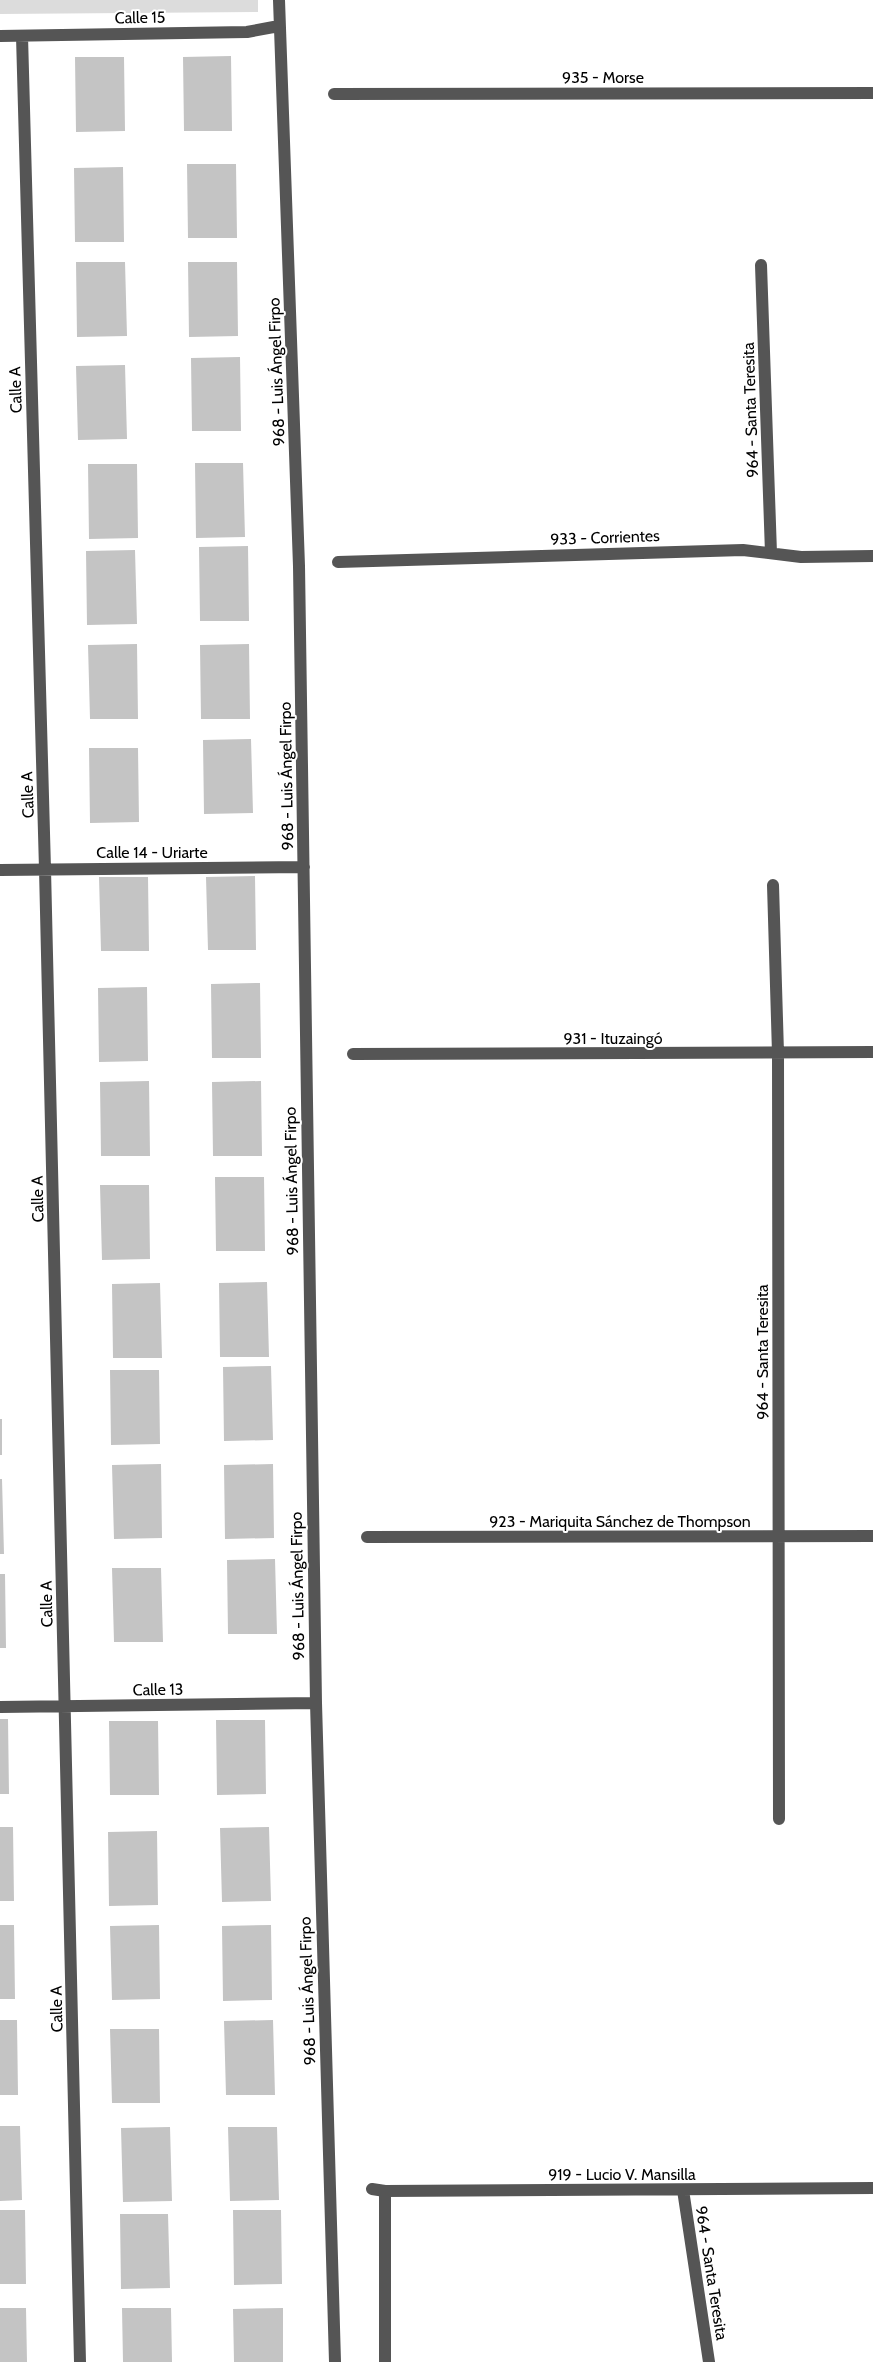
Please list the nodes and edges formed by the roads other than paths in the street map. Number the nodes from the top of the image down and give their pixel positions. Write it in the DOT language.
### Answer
graph roads {
  1 [pos="279,0"];
  2 [pos="279,26"];
  3 [pos="0,36"];
  4 [pos="22,36"];
  5 [pos="873,93"];
  6 [pos="334,94"];
  7 [pos="761,265"];
  8 [pos="771,554"];
  9 [pos="873,556"];
  10 [pos="338,562"];
  11 [pos="304,867"];
  12 [pos="45,869"];
  13 [pos="0,870"];
  14 [pos="773,885"];
  15 [pos="873,1052"];
  16 [pos="353,1054"];
  17 [pos="778,1054"];
  18 [pos="873,1536"];
  19 [pos="367,1537"];
  20 [pos="778,1538"];
  21 [pos="316,1703"];
  22 [pos="65,1706"];
  23 [pos="0,1707"];
  24 [pos="779,1819"];
  25 [pos="873,2188"];
  26 [pos="372,2189"];
  27 [pos="683,2190"];
  28 [pos="385,2191"];
  29 [pos="80,2362"];
  30 [pos="335,2362"];
  31 [pos="385,2362"];
  32 [pos="709,2362"];
  1 -- 2 [label="street, 968 - Luis Ángel Firpo"];
  2 -- 4 [label="street, Calle 15"];
  2 -- 11 [label="street, 968 - Luis Ángel Firpo"];
  3 -- 4 [label="street, Calle 15"];
  4 -- 12 [label="street, Calle A"];
  5 -- 6 [label="street, 935 - Morse"];
  7 -- 8 [label="street, 964 - Santa Teresita"];
  8 -- 9 [label="street, 933 - Corrientes"];
  8 -- 10 [label="street, 933 - Corrientes"];
  11 -- 12 [label="street, Calle 14 - Uriarte"];
  11 -- 21 [label="street, 968 - Luis Ángel Firpo"];
  12 -- 13 [label="street, Calle 14 - Uriarte"];
  12 -- 22 [label="street, Calle A"];
  14 -- 17 [label="street, 964 - Santa Teresita"];
  15 -- 17 [label="street, 931 - Ituzaingó"];
  16 -- 17 [label="street, 931 - Ituzaingó"];
  17 -- 20 [label="street, 964 - Santa Teresita"];
  18 -- 20 [label="street, 923 - Mariquita Sánchez de Thompson"];
  19 -- 20 [label="street, 923 - Mariquita Sánchez de Thompson"];
  20 -- 24 [label="street, 964 - Santa Teresita"];
  21 -- 22 [label="street, Calle 13"];
  21 -- 30 [label="street, 968 - Luis Ángel Firpo"];
  22 -- 23 [label="street, Calle 13"];
  22 -- 29 [label="street, Calle A"];
  25 -- 27 [label="street, 919 - Lucio V. Mansilla"];
  26 -- 28 [label="street, 919 - Lucio V. Mansilla"];
  27 -- 28 [label="street, 919 - Lucio V. Mansilla"];
  27 -- 32 [label="street, 964 - Santa Teresita"];
  28 -- 31 [label="street"];
}
